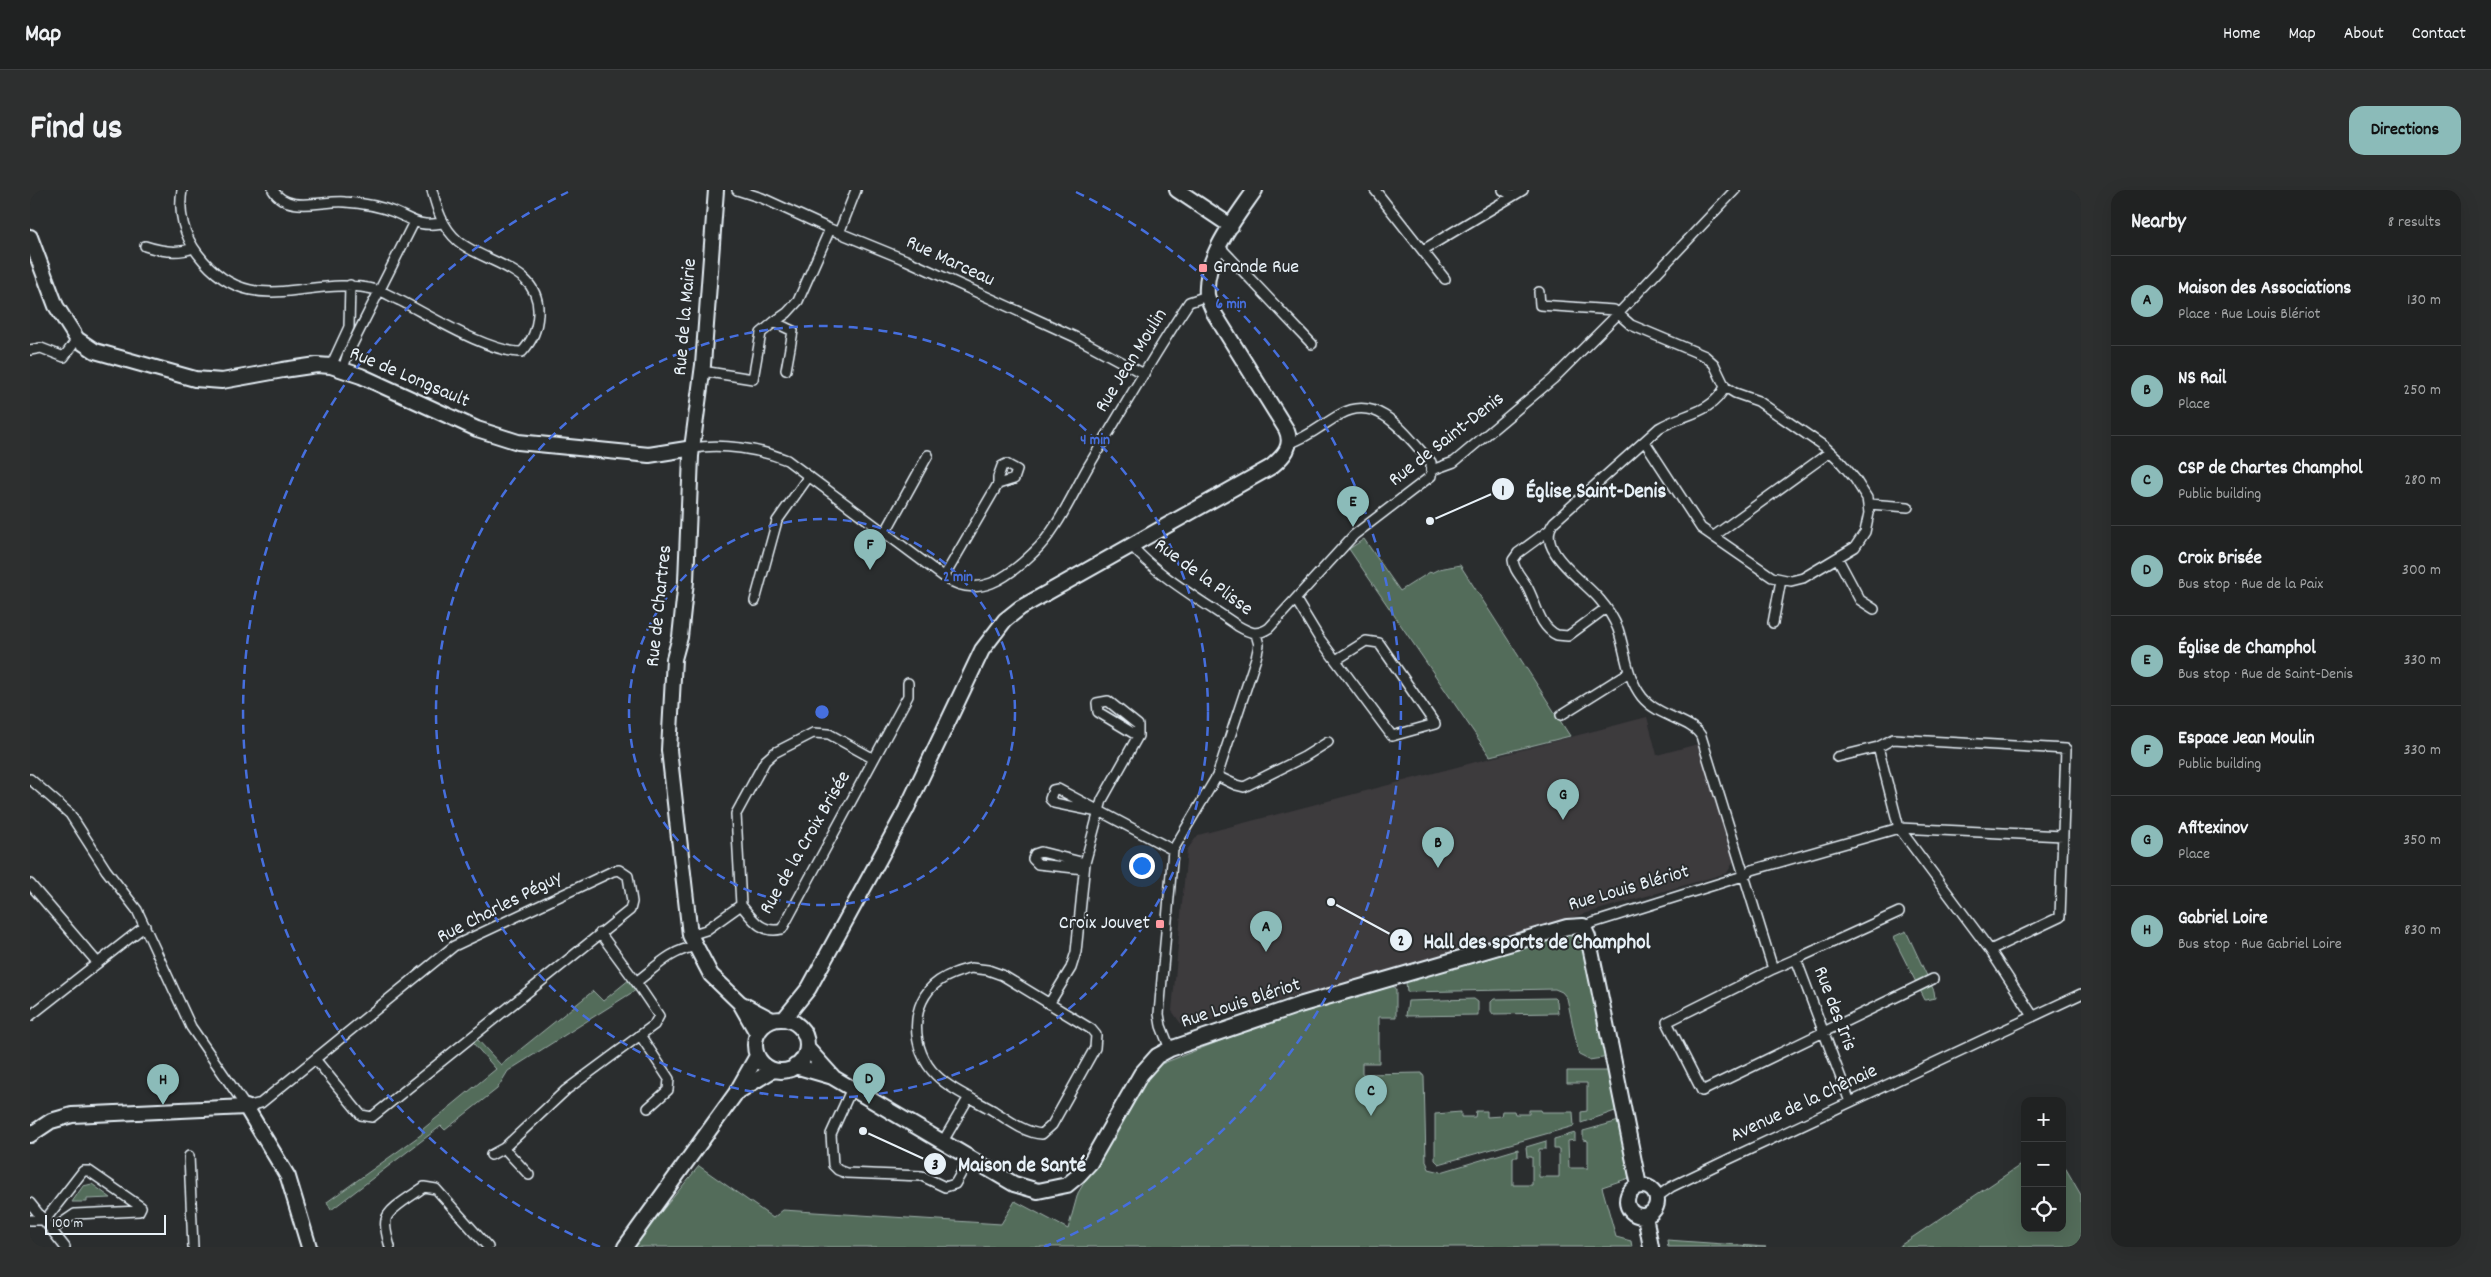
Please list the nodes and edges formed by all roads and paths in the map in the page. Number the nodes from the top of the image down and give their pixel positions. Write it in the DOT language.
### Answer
graph roads {
  1 [pos="182,190"];
  2 [pos="273,190"];
  3 [pos="432,190"];
  4 [pos="716,190"];
  5 [pos="737,190"];
  6 [pos="856,190"];
  7 [pos="1177,190"];
  8 [pos="1255,190"];
  9 [pos="1375,190"];
  10 [pos="1503,190"];
  11 [pos="1523,190"];
  12 [pos="1735,190"];
  13 [pos="1513,196"];
  14 [pos="414,222"];
  15 [pos="442,223"];
  16 [pos="1231,226"];
  17 [pos="830,229"];
  18 [pos="839,233"];
  19 [pos="30,237"];
  20 [pos="145,246"];
  21 [pos="1220,247"];
  22 [pos="193,248"];
  23 [pos="1423,250"];
  24 [pos="1446,279"];
  25 [pos="350,285"];
  26 [pos="379,290"];
  27 [pos="1540,292"];
  28 [pos="1207,296"];
  29 [pos="1617,315"];
  30 [pos="774,322"];
  31 [pos="77,339"];
  32 [pos="1312,344"];
  33 [pos="30,350"];
  34 [pos="337,368"];
  35 [pos="786,370"];
  36 [pos="702,371"];
  37 [pos="1144,374"];
  38 [pos="1725,387"];
  39 [pos="1645,442"];
  40 [pos="1290,443"];
  41 [pos="693,448"];
  42 [pos="1830,452"];
  43 [pos="928,456"];
  44 [pos="1432,470"];
  45 [pos="809,476"];
  46 [pos="998,484"];
  47 [pos="1869,504"];
  48 [pos="1908,507"];
  49 [pos="1548,531"];
  50 [pos="885,533"];
  51 [pos="1714,536"];
  52 [pos="1131,545"];
  53 [pos="1838,559"];
  54 [pos="944,577"];
  55 [pos="1781,580"];
  56 [pos="1296,600"];
  57 [pos="755,601"];
  58 [pos="1606,608"];
  59 [pos="1874,610"];
  60 [pos="1774,624"];
  61 [pos="1256,634"];
  62 [pos="1336,660"];
  63 [pos="1628,673"];
  64 [pos="908,683"];
  65 [pos="1561,715"];
  66 [pos="1138,736"];
  67 [pos="1328,742"];
  68 [pos="1878,747"];
  69 [pos="1837,757"];
  70 [pos="874,759"];
  71 [pos="1217,776"];
  72 [pos="30,779"];
  73 [pos="1098,812"];
  74 [pos="1899,828"];
  75 [pos="2063,836"];
  76 [pos="1173,850"];
  77 [pos="1084,866"];
  78 [pos="1743,876"];
  79 [pos="31,886"];
  80 [pos="741,905"];
  81 [pos="1899,912"];
  82 [pos="145,926"];
  83 [pos="1583,926"];
  84 [pos="600,933"];
  85 [pos="692,941"];
  86 [pos="1990,950"];
  87 [pos="1796,959"];
  88 [pos="97,962"];
  89 [pos="1772,969"];
  90 [pos="1933,979"];
  91 [pos="636,982"];
  92 [pos="809,988"];
  93 [pos="2081,994"];
  94 [pos="740,1003"];
  95 [pos="1049,1004"];
  96 [pos="31,1012"];
  97 [pos="2033,1016"];
  98 [pos="778,1019"];
  99 [pos="800,1027"];
  100 [pos="1823,1030"];
  101 [pos="757,1033"];
  102 [pos="640,1036"];
  103 [pos="807,1048"];
  104 [pos="1170,1049"];
  105 [pos="757,1056"];
  106 [pos="315,1059"];
  107 [pos="795,1066"];
  108 [pos="773,1070"];
  109 [pos="834,1078"];
  110 [pos="852,1088"];
  111 [pos="736,1092"];
  112 [pos="968,1096"];
  113 [pos="1850,1102"];
  114 [pos="246,1107"];
  115 [pos="648,1108"];
  116 [pos="30,1135"];
  117 [pos="942,1143"];
  118 [pos="504,1148"];
  119 [pos="491,1155"];
  120 [pos="189,1156"];
  121 [pos="970,1159"];
  122 [pos="529,1175"];
  123 [pos="1639,1186"];
  124 [pos="1657,1197"];
  125 [pos="30,1203"];
  126 [pos="1645,1216"];
  127 [pos="30,1220"];
  128 [pos="45,1220"];
  129 [pos="53,1230"];
  130 [pos="64,1247"];
  131 [pos="193,1247"];
  132 [pos="308,1247"];
  133 [pos="390,1247"];
  134 [pos="488,1247"];
  135 [pos="625,1247"];
  136 [pos="1651,1247"];
  1 -- 22 [label="street"];
  2 -- 14 [label="street"];
  3 -- 15 [label="street"];
  4 -- 36 [label="street, Rue de la Mairie"];
  5 -- 17 [label="street, Rue Marceau"];
  6 -- 18 [label="street"];
  7 -- 16 [label="street"];
  8 -- 16 [label="street"];
  9 -- 23 [label="street"];
  10 -- 13 [label="street"];
  11 -- 13 [label="street"];
  12 -- 29 [label="street, Rue de Saint-Denis"];
  13 -- 23 [label="street"];
  14 -- 15 [label="street"];
  14 -- 26 [label="street"];
  15 -- 26 [label="street"];
  16 -- 21 [label="street"];
  17 -- 18 [label="street, Rue Marceau"];
  17 -- 30 [label="street"];
  18 -- 37 [label="street, Rue Marceau"];
  19 -- 31 [label="street, Rue de Longsault"];
  20 -- 22 [label="street"];
  21 -- 28 [label="street"];
  21 -- 32 [label="street"];
  22 -- 25 [label="street"];
  23 -- 24 [label="street"];
  25 -- 26 [label="street"];
  25 -- 34 [label="street"];
  26 -- 34 [label="street"];
  27 -- 29 [label="street"];
  28 -- 37 [label="street, Rue Jean Moulin"];
  28 -- 40 [label="street"];
  29 -- 38 [label="street"];
  29 -- 44 [label="street, Rue de Saint-Denis"];
  30 -- 35 [label="street"];
  30 -- 36 [label="street"];
  31 -- 33 [label="street"];
  31 -- 34 [label="street, Rue de Longsault"];
  34 -- 41 [label="street, Rue de Longsault"];
  36 -- 41 [label="street, Rue de la Mairie"];
  37 -- 54 [label="street, Rue Jean Moulin"];
  38 -- 39 [label="street"];
  38 -- 42 [label="street"];
  39 -- 49 [label="street"];
  39 -- 51 [label="street"];
  40 -- 44 [label="street"];
  40 -- 52 [label="street"];
  41 -- 45 [label="street, Rue Jean Moulin"];
  41 -- 85 [label="street, Rue de Chartres"];
  42 -- 47 [label="street"];
  42 -- 51 [label="street"];
  43 -- 50 [label="street"];
  44 -- 56 [label="street, Rue de Saint-Denis"];
  45 -- 50 [label="street, Rue Jean Moulin"];
  45 -- 57 [label="street"];
  46 -- 54 [label="street"];
  47 -- 48 [label="street"];
  47 -- 53 [label="street"];
  49 -- 58 [label="street"];
  49 -- 58 [label="street"];
  50 -- 54 [label="street, Rue Jean Moulin"];
  51 -- 55 [label="street"];
  52 -- 61 [label="street, Rue de la Plisse"];
  52 -- 92 [label="street"];
  53 -- 55 [label="street"];
  53 -- 59 [label="street"];
  55 -- 60 [label="street"];
  56 -- 61 [label="street, Rue de Saint-Denis"];
  56 -- 62 [label="street"];
  58 -- 63 [label="street"];
  61 -- 71 [label="street"];
  62 -- 62 [label="street"];
  63 -- 65 [label="street"];
  63 -- 78 [label="street"];
  64 -- 70 [label="street, Rue de la Croix Brisée"];
  66 -- 66 [label="street"];
  66 -- 73 [label="street"];
  67 -- 71 [label="street"];
  68 -- 69 [label="street"];
  68 -- 74 [label="street"];
  68 -- 75 [label="street"];
  70 -- 80 [label="street, Rue de la Croix Brisée"];
  70 -- 80 [label="street, Rue de la Croix Brisée"];
  71 -- 76 [label="street"];
  72 -- 82 [label="street"];
  73 -- 73 [label="street"];
  73 -- 76 [label="street"];
  73 -- 77 [label="street"];
  74 -- 75 [label="street, Rue Louis Blériot"];
  74 -- 78 [label="street, Rue Louis Blériot"];
  74 -- 86 [label="street"];
  75 -- 86 [label="street"];
  76 -- 104 [label="street"];
  77 -- 77 [label="street"];
  77 -- 95 [label="street"];
  78 -- 83 [label="street, Rue Louis Blériot"];
  78 -- 89 [label="street"];
  79 -- 88 [label="street"];
  80 -- 85 [label="street, Rue de la Croix Brisée"];
  81 -- 87 [label="street"];
  82 -- 88 [label="street"];
  82 -- 114 [label="street"];
  83 -- 104 [label="street, Rue Louis Blériot"];
  83 -- 123 [label="street"];
  84 -- 91 [label="street"];
  84 -- 106 [label="street, Rue Charles Péguy"];
  84 -- 106 [label="street, Rue Charles Péguy"];
  85 -- 91 [label="street"];
  85 -- 94 [label="street"];
  86 -- 97 [label="street"];
  87 -- 89 [label="street, Rue des Iris"];
  87 -- 100 [label="street, Rue des Iris"];
  88 -- 96 [label="street"];
  89 -- 100 [label="street, Rue des Iris"];
  90 -- 100 [label="street"];
  91 -- 102 [label="street"];
  92 -- 98 [label="street"];
  92 -- 99 [label="street"];
  93 -- 97 [label="street, Avenue de la Chênaie"];
  94 -- 98 [label="street"];
  94 -- 101 [label="street"];
  95 -- 112 [label="street"];
  95 -- 112 [label="street"];
  97 -- 113 [label="street, Avenue de la Chênaie"];
  98 -- 99 [label="street"];
  98 -- 101 [label="street"];
  99 -- 103 [label="street"];
  100 -- 113 [label="street, Rue des Iris"];
  101 -- 105 [label="street"];
  102 -- 115 [label="street"];
  102 -- 118 [label="street"];
  103 -- 107 [label="street"];
  103 -- 109 [label="street"];
  104 -- 121 [label="street, Rue Louis Blériot"];
  105 -- 108 [label="street"];
  105 -- 111 [label="street"];
  106 -- 114 [label="street, Rue Charles Péguy"];
  107 -- 108 [label="street"];
  107 -- 109 [label="street"];
  108 -- 111 [label="street"];
  109 -- 110 [label="street, Rue Louis Blériot"];
  110 -- 117 [label="street, Rue Louis Blériot"];
  110 -- 121 [label="street"];
  111 -- 135 [label="street"];
  112 -- 117 [label="street"];
  113 -- 124 [label="street, Avenue de la Chênaie"];
  114 -- 116 [label="street"];
  114 -- 132 [label="street"];
  117 -- 121 [label="street, Rue Louis Blériot"];
  118 -- 119 [label="street"];
  118 -- 122 [label="street"];
  120 -- 131 [label="street"];
  123 -- 124 [label="street"];
  123 -- 126 [label="street"];
  124 -- 126 [label="street"];
  125 -- 128 [label="street"];
  126 -- 136 [label="street"];
  127 -- 128 [label="street"];
  128 -- 129 [label="street"];
  128 -- 129 [label="street"];
  129 -- 130 [label="street"];
  133 -- 134 [label="street"];
}
